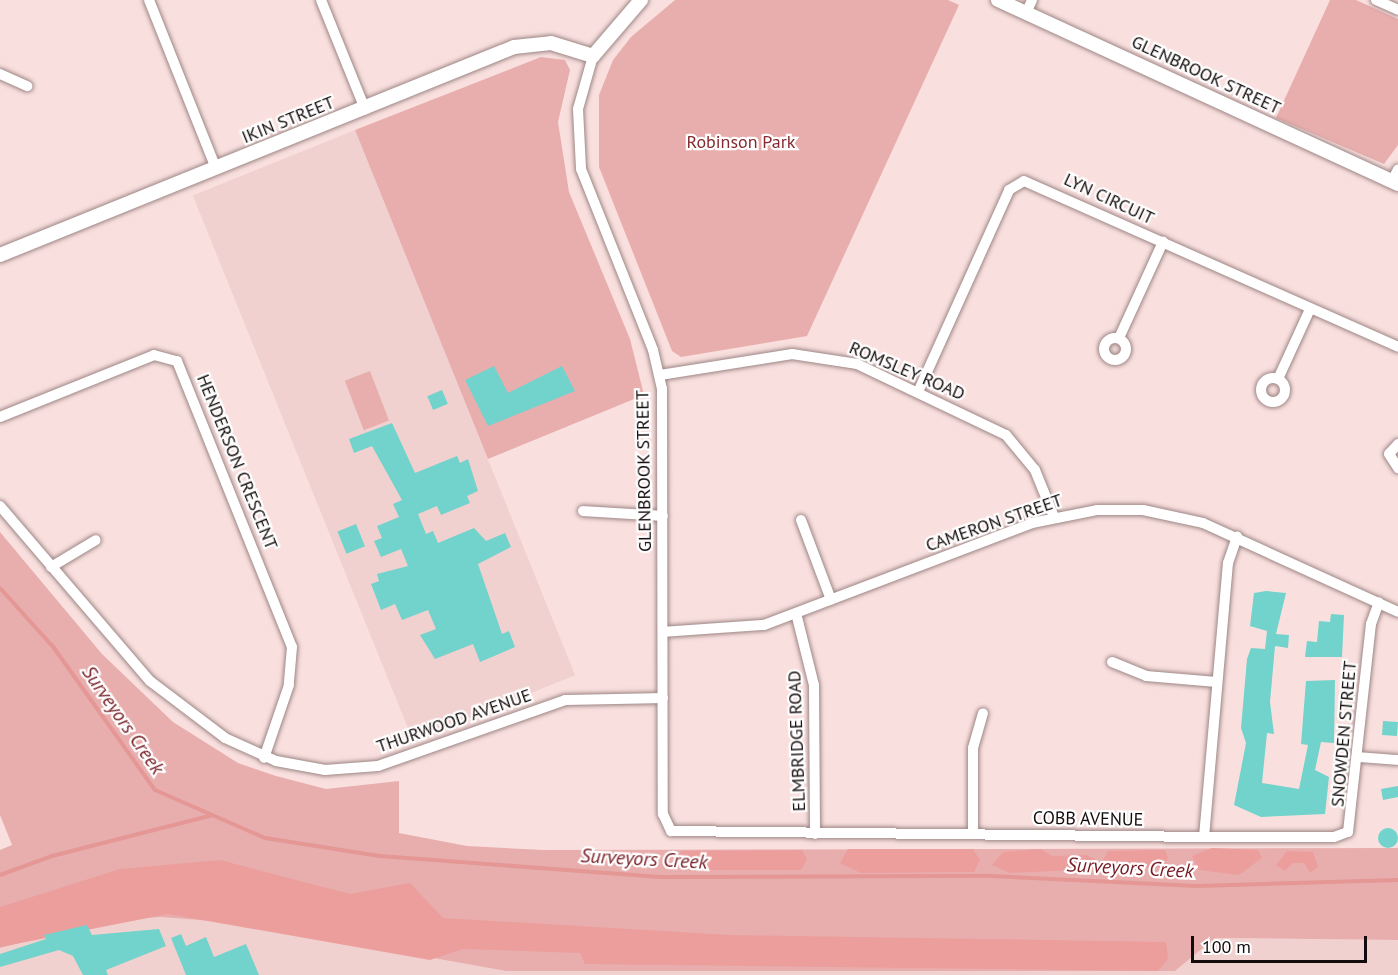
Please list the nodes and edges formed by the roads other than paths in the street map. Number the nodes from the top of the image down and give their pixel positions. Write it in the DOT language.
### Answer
graph roads {
  1 [pos="148,0"];
  2 [pos="321,0"];
  3 [pos="641,0"];
  4 [pos="998,0"];
  5 [pos="1376,0"];
  6 [pos="1029,6"];
  7 [pos="1398,10"];
  8 [pos="593,56"];
  9 [pos="0,74"];
  10 [pos="27,86"];
  11 [pos="365,109"];
  12 [pos="216,168"];
  13 [pos="1396,178"];
  14 [pos="1163,242"];
  15 [pos="0,255"];
  16 [pos="1310,309"];
  17 [pos="1119,338"];
  18 [pos="1398,347"];
  19 [pos="660,375"];
  20 [pos="1278,379"];
  21 [pos="918,392"];
  22 [pos="0,417"];
  23 [pos="1398,444"];
  24 [pos="1398,468"];
  25 [pos="0,506"];
  26 [pos="583,511"];
  27 [pos="663,516"];
  28 [pos="1054,517"];
  29 [pos="801,520"];
  30 [pos="1237,537"];
  31 [pos="96,540"];
  32 [pos="51,567"];
  33 [pos="831,600"];
  34 [pos="1379,602"];
  35 [pos="1398,612"];
  36 [pos="796,613"];
  37 [pos="663,632"];
  38 [pos="1112,662"];
  39 [pos="1217,682"];
  40 [pos="663,698"];
  41 [pos="983,712"];
  42 [pos="1358,757"];
  43 [pos="264,758"];
  44 [pos="1398,760"];
  45 [pos="671,831"];
  46 [pos="973,833"];
  47 [pos="815,834"];
  48 [pos="1203,837"];
  1 -- 12 [label="street"];
  2 -- 11 [label="street"];
  3 -- 8 [label="street, GLENBROOK STREET"];
  4 -- 6 [label="street, GLENBROOK STREET"];
  5 -- 7 [label="street"];
  6 -- 13 [label="street, GLENBROOK STREET"];
  8 -- 11 [label="street, IKIN STREET"];
  8 -- 19 [label="street, GLENBROOK STREET"];
  9 -- 10 [label="street"];
  11 -- 12 [label="street, IKIN STREET"];
  12 -- 15 [label="street, IKIN STREET"];
  14 -- 16 [label="street, LYN CIRCUIT"];
  14 -- 17 [label="street"];
  14 -- 21 [label="street, LYN CIRCUIT"];
  16 -- 18 [label="street, LYN CIRCUIT"];
  16 -- 20 [label="street"];
  19 -- 21 [label="street, ROMSLEY ROAD"];
  19 -- 27 [label="street, GLENBROOK STREET"];
  21 -- 28 [label="street, ROMSLEY ROAD"];
  22 -- 43 [label="street, HENDERSON CRESCENT"];
  23 -- 24 [label="street"];
  25 -- 32 [label="street, THURWOOD AVENUE"];
  26 -- 27 [label="street"];
  27 -- 37 [label="street, GLENBROOK STREET"];
  28 -- 30 [label="street, CAMERON STREET"];
  28 -- 33 [label="street, CAMERON STREET"];
  29 -- 33 [label="street"];
  30 -- 34 [label="street, CAMERON STREET"];
  30 -- 39 [label="street"];
  31 -- 32 [label="street"];
  32 -- 43 [label="street, THURWOOD AVENUE"];
  33 -- 36 [label="street, CAMERON STREET"];
  34 -- 35 [label="street, CAMERON STREET"];
  34 -- 42 [label="street, SNOWDEN STREET"];
  36 -- 37 [label="street, CAMERON STREET"];
  36 -- 47 [label="street, ELMBRIDGE ROAD"];
  37 -- 40 [label="street, GLENBROOK STREET"];
  38 -- 39 [label="street"];
  39 -- 48 [label="street"];
  40 -- 43 [label="street, THURWOOD AVENUE"];
  40 -- 45 [label="street, GLENBROOK STREET"];
  41 -- 46 [label="street"];
  42 -- 44 [label="street"];
  42 -- 48 [label="street, SNOWDEN STREET"];
  45 -- 47 [label="street, COBB AVENUE"];
  46 -- 47 [label="street, COBB AVENUE"];
  46 -- 48 [label="street, COBB AVENUE"];
}
